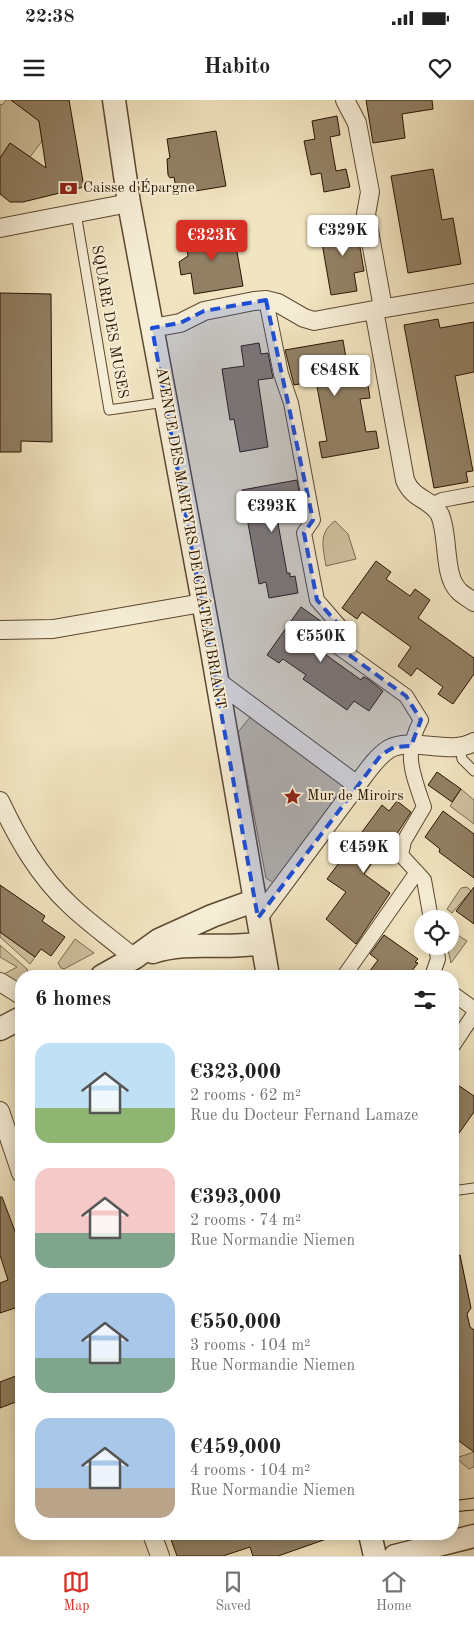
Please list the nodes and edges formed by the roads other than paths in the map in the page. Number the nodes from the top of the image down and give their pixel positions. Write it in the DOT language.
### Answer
graph roads {
  1 [pos="114,100"];
  2 [pos="345,100"];
  3 [pos="129,203"];
  4 [pos="76,213"];
  5 [pos="0,228"];
  6 [pos="474,293"];
  7 [pos="266,300"];
  8 [pos="379,309"];
  9 [pos="152,328"];
  10 [pos="165,402"];
  11 [pos="474,494"];
  12 [pos="431,505"];
  13 [pos="474,602"];
  14 [pos="202,603"];
  15 [pos="0,630"];
  16 [pos="217,681"];
  17 [pos="467,744"];
  18 [pos="411,746"];
  19 [pos="474,771"];
  20 [pos="357,785"];
  21 [pos="0,801"];
  22 [pos="417,872"];
  23 [pos="257,909"];
  24 [pos="429,910"];
  25 [pos="261,944"];
  26 [pos="437,955"];
  27 [pos="134,958"];
  28 [pos="113,970"];
  29 [pos="267,970"];
  30 [pos="348,970"];
  31 [pos="434,970"];
  32 [pos="0,982"];
  33 [pos="15,992"];
  34 [pos="459,998"];
  35 [pos="474,1009"];
  36 [pos="474,1014"];
  37 [pos="15,1021"];
  38 [pos="0,1029"];
  39 [pos="459,1036"];
  40 [pos="0,1112"];
  41 [pos="15,1156"];
  42 [pos="474,1188"];
  43 [pos="459,1191"];
  44 [pos="474,1536"];
  45 [pos="154,1540"];
  46 [pos="371,1540"];
  47 [pos="458,1540"];
  48 [pos="459,1540"];
  49 [pos="160,1556"];
  50 [pos="375,1556"];
  51 [pos="396,1556"];
  1 -- 3 [label="street, AVENUE DES MARTYRS DE CHÂTEAUBRIANT"];
  2 -- 8 [label="street"];
  3 -- 4 [label="street"];
  3 -- 9 [label="street, AVENUE DES MARTYRS DE CHÂTEAUBRIANT"];
  4 -- 5 [label="street"];
  4 -- 10 [label="lane, SQUARE DES MUSES"];
  6 -- 8 [label="street"];
  7 -- 8 [label="street"];
  7 -- 9 [label="street"];
  7 -- 18 [label="street"];
  8 -- 12 [label="street"];
  9 -- 10 [label="street, AVENUE DES MARTYRS DE CHÂTEAUBRIANT"];
  10 -- 14 [label="street, AVENUE DES MARTYRS DE CHÂTEAUBRIANT"];
  11 -- 12 [label="street"];
  12 -- 13 [label="street"];
  14 -- 15 [label="street"];
  14 -- 16 [label="street, AVENUE DES MARTYRS DE CHÂTEAUBRIANT"];
  16 -- 20 [label="street"];
  16 -- 23 [label="street, AVENUE DES MARTYRS DE CHÂTEAUBRIANT"];
  17 -- 18 [label="street"];
  17 -- 19 [label="lane"];
  18 -- 20 [label="street"];
  18 -- 22 [label="street"];
  20 -- 23 [label="street"];
  21 -- 27 [label="street"];
  22 -- 24 [label="street"];
  22 -- 30 [label="street"];
  23 -- 25 [label="street, AVENUE DES MARTYRS DE CHÂTEAUBRIANT"];
  23 -- 27 [label="street"];
  25 -- 27 [label="street"];
  25 -- 29 [label="street, AVENUE DES MARTYRS DE CHÂTEAUBRIANT"];
  26 -- 31 [label="street"];
  27 -- 28 [label="street"];
  32 -- 33 [label="street"];
  34 -- 35 [label="street"];
  36 -- 39 [label="street"];
  37 -- 38 [label="street"];
  40 -- 41 [label="street"];
  42 -- 43 [label="lane"];
  44 -- 48 [label="street"];
  45 -- 49 [label="street"];
  46 -- 50 [label="street"];
  47 -- 51 [label="street"];
}
